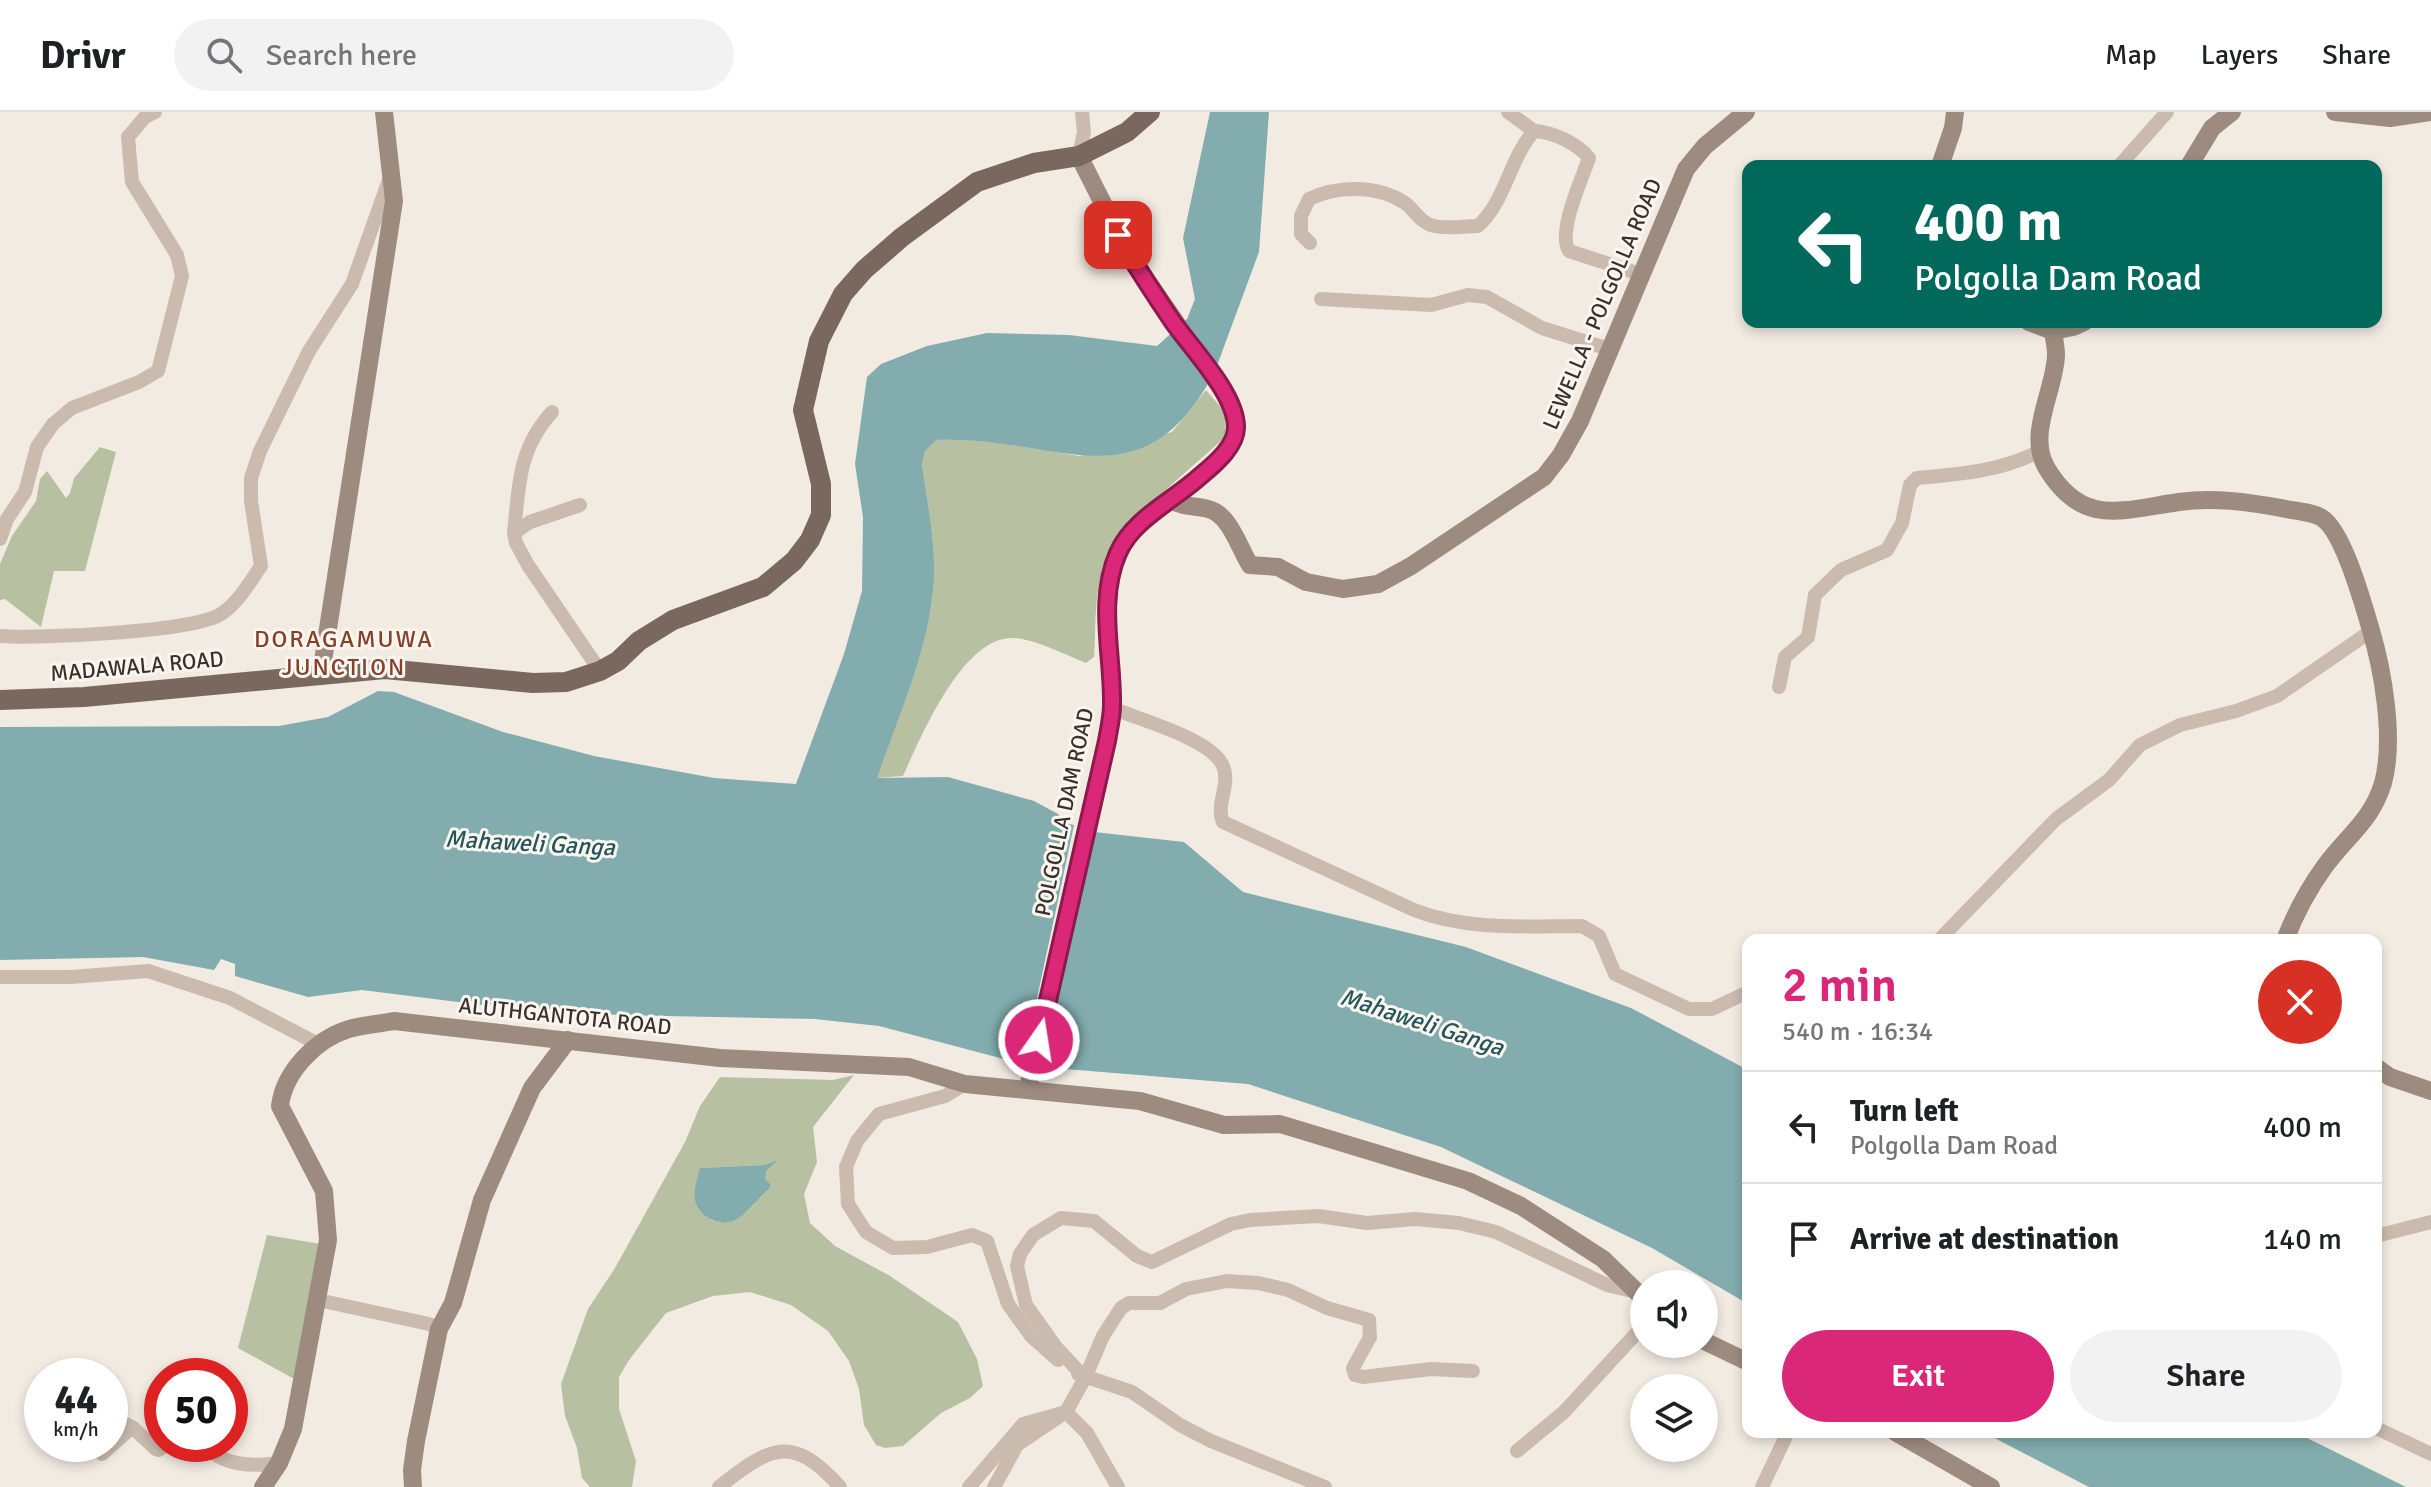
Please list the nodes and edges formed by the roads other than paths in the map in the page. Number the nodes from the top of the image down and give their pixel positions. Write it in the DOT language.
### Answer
graph roads {
  1 [pos="155,112"];
  2 [pos="1082,112"];
  3 [pos="1150,112"];
  4 [pos="1508,112"];
  5 [pos="1746,112"];
  6 [pos="1955,112"];
  7 [pos="2167,112"];
  8 [pos="2232,112"];
  9 [pos="2335,112"];
  10 [pos="2431,112"];
  11 [pos="386,117"];
  12 [pos="1534,131"];
  13 [pos="1079,156"];
  14 [pos="1942,160"];
  15 [pos="2124,160"];
  16 [pos="2193,160"];
  17 [pos="393,170"];
  18 [pos="1310,243"];
  19 [pos="1643,275"];
  20 [pos="1321,299"];
  21 [pos="2045,328"];
  22 [pos="2068,328"];
  23 [pos="2053,331"];
  24 [pos="1612,350"];
  25 [pos="552,412"];
  26 [pos="2040,451"];
  27 [pos="1171,500"];
  28 [pos="580,505"];
  29 [pos="514,533"];
  30 [pos="0,539"];
  31 [pos="2371,631"];
  32 [pos="0,636"];
  33 [pos="600,671"];
  34 [pos="321,674"];
  35 [pos="1779,687"];
  36 [pos="0,700"];
  37 [pos="1112,708"];
  38 [pos="1945,934"];
  39 [pos="2288,934"];
  40 [pos="0,977"];
  41 [pos="1742,995"];
  42 [pos="568,1040"];
  43 [pos="320,1045"];
  44 [pos="2382,1071"];
  45 [pos="1030,1079"];
  46 [pos="965,1084"];
  47 [pos="2431,1091"];
  48 [pos="2431,1222"];
  49 [pos="2382,1234"];
  50 [pos="1630,1285"];
  51 [pos="1630,1292"];
  52 [pos="318,1300"];
  53 [pos="439,1329"];
  54 [pos="1630,1340"];
  55 [pos="1718,1348"];
  56 [pos="1742,1359"];
  57 [pos="1473,1371"];
  58 [pos="1085,1378"];
  59 [pos="1066,1412"];
  60 [pos="128,1425"];
  61 [pos="132,1427"];
  62 [pos="128,1431"];
  63 [pos="2382,1431"];
  64 [pos="144,1437"];
  65 [pos="1785,1438"];
  66 [pos="1905,1438"];
  67 [pos="1517,1451"];
  68 [pos="2431,1454"];
  69 [pos="235,1462"];
  70 [pos="279,1463"];
  71 [pos="263,1487"];
  72 [pos="413,1487"];
  73 [pos="719,1487"];
  74 [pos="840,1487"];
  75 [pos="969,1487"];
  76 [pos="994,1487"];
  77 [pos="1118,1487"];
  78 [pos="1325,1487"];
  79 [pos="1762,1487"];
  80 [pos="1991,1487"];
  1 -- 30 [label="street"];
  2 -- 13 [label="street"];
  3 -- 13 [label="main road, MADAWALA ROAD"];
  4 -- 12 [label="street"];
  5 -- 19 [label="street, LEWELLA - POLGOLLA ROAD"];
  6 -- 14 [label="street"];
  7 -- 15 [label="street"];
  8 -- 16 [label="street"];
  9 -- 10 [label="street"];
  11 -- 17 [label="street"];
  12 -- 18 [label="street"];
  12 -- 19 [label="street"];
  13 -- 27 [label="street, POLGOLLA DAM ROAD"];
  13 -- 33 [label="main road, MADAWALA ROAD"];
  17 -- 32 [label="street"];
  17 -- 34 [label="street"];
  19 -- 24 [label="street, LEWELLA - POLGOLLA ROAD"];
  20 -- 24 [label="street"];
  21 -- 23 [label="street"];
  22 -- 23 [label="street"];
  23 -- 26 [label="street"];
  24 -- 27 [label="street, LEWELLA - POLGOLLA ROAD"];
  25 -- 29 [label="street"];
  26 -- 31 [label="street"];
  26 -- 35 [label="street"];
  27 -- 37 [label="street, POLGOLLA DAM ROAD"];
  28 -- 29 [label="street"];
  29 -- 33 [label="street"];
  31 -- 38 [label="street"];
  31 -- 39 [label="street"];
  33 -- 34 [label="main road, MADAWALA ROAD"];
  34 -- 36 [label="main road, MADAWALA ROAD"];
  37 -- 41 [label="street"];
  37 -- 45 [label="street, POLGOLLA DAM ROAD"];
  40 -- 43 [label="street"];
  42 -- 43 [label="street, ALUTHGANTOTA ROAD"];
  42 -- 46 [label="street, ALUTHGANTOTA ROAD"];
  42 -- 53 [label="street"];
  43 -- 52 [label="street, ALUTHGANTOTA ROAD"];
  44 -- 47 [label="street"];
  45 -- 46 [label="street, ALUTHGANTOTA ROAD"];
  45 -- 50 [label="street, ALUTHGANTOTA ROAD"];
  46 -- 58 [label="street"];
  48 -- 49 [label="street"];
  51 -- 58 [label="street"];
  52 -- 53 [label="street"];
  52 -- 70 [label="street, ALUTHGANTOTA ROAD"];
  53 -- 72 [label="street"];
  54 -- 67 [label="street"];
  55 -- 56 [label="street"];
  57 -- 58 [label="street"];
  58 -- 59 [label="street"];
  58 -- 78 [label="street"];
  59 -- 75 [label="street"];
  59 -- 76 [label="street"];
  59 -- 77 [label="street"];
  60 -- 61 [label="street"];
  61 -- 62 [label="street"];
  61 -- 64 [label="street"];
  63 -- 68 [label="street"];
  65 -- 79 [label="street"];
  66 -- 80 [label="street"];
  69 -- 70 [label="street"];
  70 -- 71 [label="street, ALUTHGANTOTA ROAD"];
  73 -- 74 [label="street"];
}
